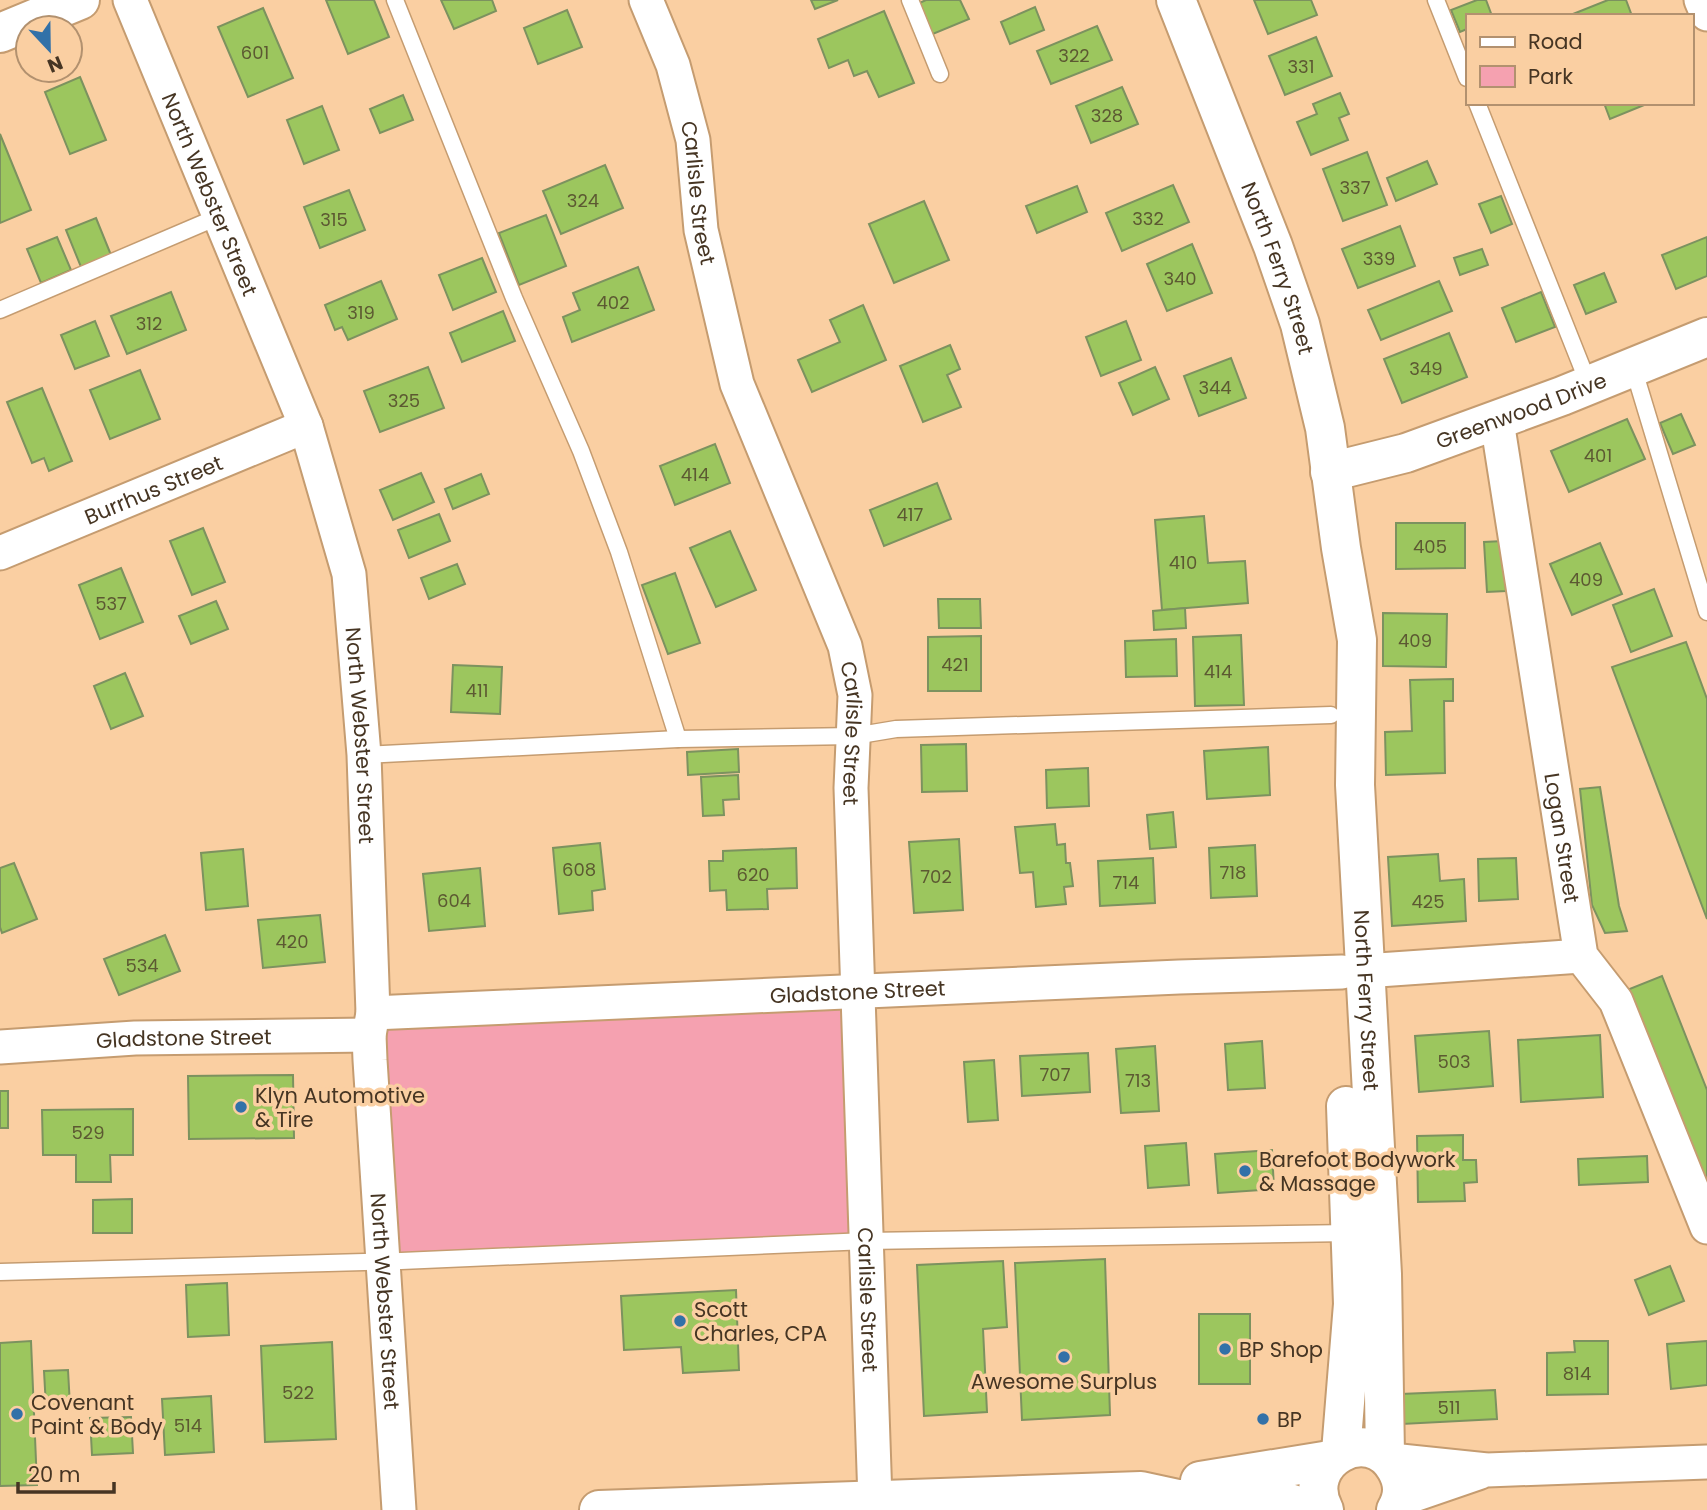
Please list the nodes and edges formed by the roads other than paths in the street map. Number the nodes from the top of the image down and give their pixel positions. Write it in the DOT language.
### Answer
graph roads {
  1 [pos="80,0"];
  2 [pos="130,0"];
  3 [pos="395,0"];
  4 [pos="646,0"];
  5 [pos="910,0"];
  6 [pos="1176,0"];
  7 [pos="1436,0"];
  8 [pos="1701,0"];
  9 [pos="1707,14"];
  10 [pos="0,33"];
  11 [pos="940,74"];
  12 [pos="1466,75"];
  13 [pos="1478,105"];
  14 [pos="220,216"];
  15 [pos="0,310"];
  16 [pos="1707,337"];
  17 [pos="1633,367"];
  18 [pos="1589,385"];
  19 [pos="1497,421"];
  20 [pos="306,426"];
  21 [pos="1330,472"];
  22 [pos="1341,548"];
  23 [pos="0,553"];
  24 [pos="1707,612"];
  25 [pos="1331,715"];
  26 [pos="854,736"];
  27 [pos="678,739"];
  28 [pos="363,755"];
  29 [pos="1581,956"];
  30 [pos="1353,972"];
  31 [pos="858,991"];
  32 [pos="371,1024"];
  33 [pos="0,1047"];
  34 [pos="1706,1222"];
  35 [pos="1350,1234"];
  36 [pos="867,1241"];
  37 [pos="383,1260"];
  38 [pos="0,1272"];
  39 [pos="1335,1456"];
  40 [pos="1388,1457"];
  41 [pos="1707,1462"];
  42 [pos="1487,1470"];
  43 [pos="1158,1494"];
  44 [pos="874,1500"];
  45 [pos="1399,1505"];
  46 [pos="399,1510"];
  47 [pos="599,1510"];
  48 [pos="1311,1510"];
  49 [pos="1324,1510"];
  1 -- 10 [label="street"];
  2 -- 14 [label="street, North Webster Street"];
  3 -- 27 [label="lane"];
  4 -- 26 [label="street, Carlisle Street"];
  5 -- 11 [label="lane"];
  6 -- 21 [label="street, North Ferry Street"];
  7 -- 12 [label="lane"];
  8 -- 9 [label="street"];
  13 -- 18 [label="lane"];
  14 -- 15 [label="lane"];
  14 -- 20 [label="street, North Webster Street"];
  16 -- 17 [label="street, Greenwood Drive"];
  17 -- 18 [label="street, Greenwood Drive"];
  17 -- 24 [label="lane"];
  18 -- 19 [label="street, Greenwood Drive"];
  19 -- 21 [label="street, Greenwood Drive"];
  19 -- 29 [label="street, Logan Street"];
  20 -- 23 [label="street, Burrhus Street"];
  20 -- 28 [label="street, North Webster Street"];
  21 -- 22 [label="street, North Ferry Street"];
  22 -- 25 [label="street, North Ferry Street"];
  22 -- 30 [label="street, North Ferry Street"];
  25 -- 26 [label="lane"];
  25 -- 30 [label="street, North Ferry Street"];
  26 -- 27 [label="lane"];
  26 -- 31 [label="street, Carlisle Street"];
  27 -- 28 [label="lane"];
  28 -- 32 [label="street, North Webster Street"];
  29 -- 30 [label="street, Gladstone Street"];
  29 -- 34 [label="street, Logan Street"];
  30 -- 31 [label="street, Gladstone Street"];
  30 -- 35 [label="street, North Ferry Street"];
  30 -- 40 [label="street, North Ferry Street"];
  31 -- 32 [label="street, Gladstone Street"];
  31 -- 36 [label="street, Carlisle Street"];
  32 -- 33 [label="street, Gladstone Street"];
  32 -- 37 [label="street, North Webster Street"];
  35 -- 36 [label="lane"];
  35 -- 39 [label="street, North Ferry Street"];
  36 -- 37 [label="lane"];
  36 -- 44 [label="street, Carlisle Street"];
  37 -- 38 [label="lane"];
  37 -- 46 [label="street, North Webster Street"];
  39 -- 40 [label="street"];
  39 -- 43 [label="street"];
  39 -- 49 [label="street, North Ferry Street"];
  40 -- 42 [label="street"];
  40 -- 45 [label="street, North Ferry Street"];
  41 -- 42 [label="street"];
  42 -- 45 [label="street"];
  43 -- 44 [label="street"];
  43 -- 48 [label="street"];
  44 -- 47 [label="street"];
}
